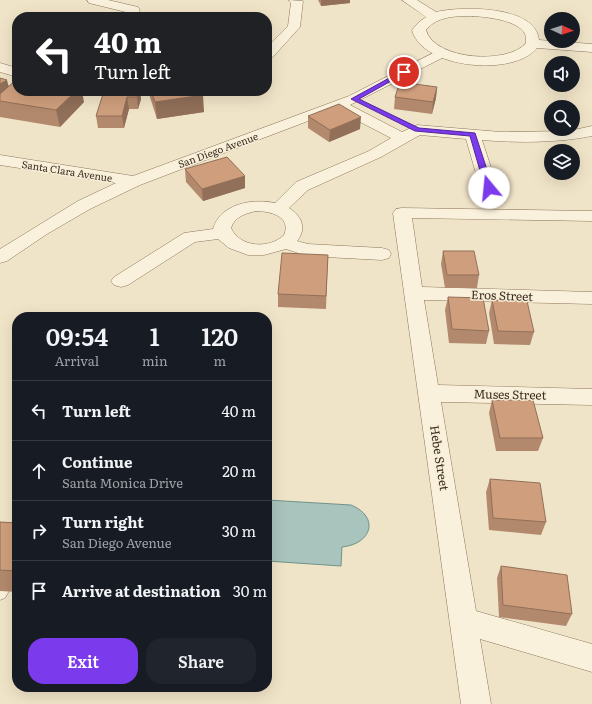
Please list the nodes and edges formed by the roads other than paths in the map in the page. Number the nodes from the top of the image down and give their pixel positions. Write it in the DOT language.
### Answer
graph roads {
  1 [pos="93,0"];
  2 [pos="295,0"];
  3 [pos="408,0"];
  4 [pos="134,10"];
  5 [pos="435,17"];
  6 [pos="544,37"];
  7 [pos="580,38"];
  8 [pos="533,39"];
  9 [pos="592,39"];
  10 [pos="592,48"];
  11 [pos="272,50"];
  12 [pos="441,53"];
  13 [pos="0,67"];
  14 [pos="12,71"];
  15 [pos="354,99"];
  16 [pos="338,105"];
  17 [pos="405,127"];
  18 [pos="592,131"];
  19 [pos="473,135"];
  20 [pos="0,160"];
  21 [pos="134,181"];
  22 [pos="493,201"];
  23 [pos="278,209"];
  24 [pos="592,216"];
  25 [pos="222,233"];
  26 [pos="284,244"];
  27 [pos="382,254"];
  28 [pos="0,258"];
  29 [pos="121,281"];
  30 [pos="413,293"];
  31 [pos="592,298"];
  32 [pos="428,393"];
  33 [pos="592,398"];
  34 [pos="465,621"];
  35 [pos="592,658"];
  36 [pos="476,704"];
  1 -- 4 [label="street"];
  2 -- 11 [label="street"];
  3 -- 5 [label="street"];
  5 -- 8 [label="street"];
  5 -- 12 [label="street"];
  6 -- 8 [label="street"];
  7 -- 9 [label="street"];
  8 -- 10 [label="street"];
  8 -- 12 [label="street"];
  12 -- 15 [label="street, San Diego Avenue"];
  13 -- 14 [label="street"];
  15 -- 16 [label="street, San Diego Avenue"];
  15 -- 17 [label="street"];
  16 -- 17 [label="street"];
  16 -- 21 [label="street, San Diego Avenue"];
  17 -- 19 [label="street"];
  17 -- 23 [label="street"];
  18 -- 19 [label="street"];
  19 -- 22 [label="street"];
  20 -- 21 [label="street, Santa Clara Avenue"];
  21 -- 28 [label="street, San Diego Avenue"];
  23 -- 25 [label="street"];
  23 -- 26 [label="street"];
  24 -- 30 [label="street, Hebe Street"];
  25 -- 26 [label="street"];
  25 -- 29 [label="street"];
  26 -- 27 [label="street"];
  30 -- 31 [label="street, Eros Street"];
  30 -- 32 [label="street, Hebe Street"];
  32 -- 33 [label="street, Muses Street"];
  32 -- 34 [label="street, Hebe Street"];
  34 -- 35 [label="street"];
  34 -- 36 [label="street, Hebe Street"];
}
